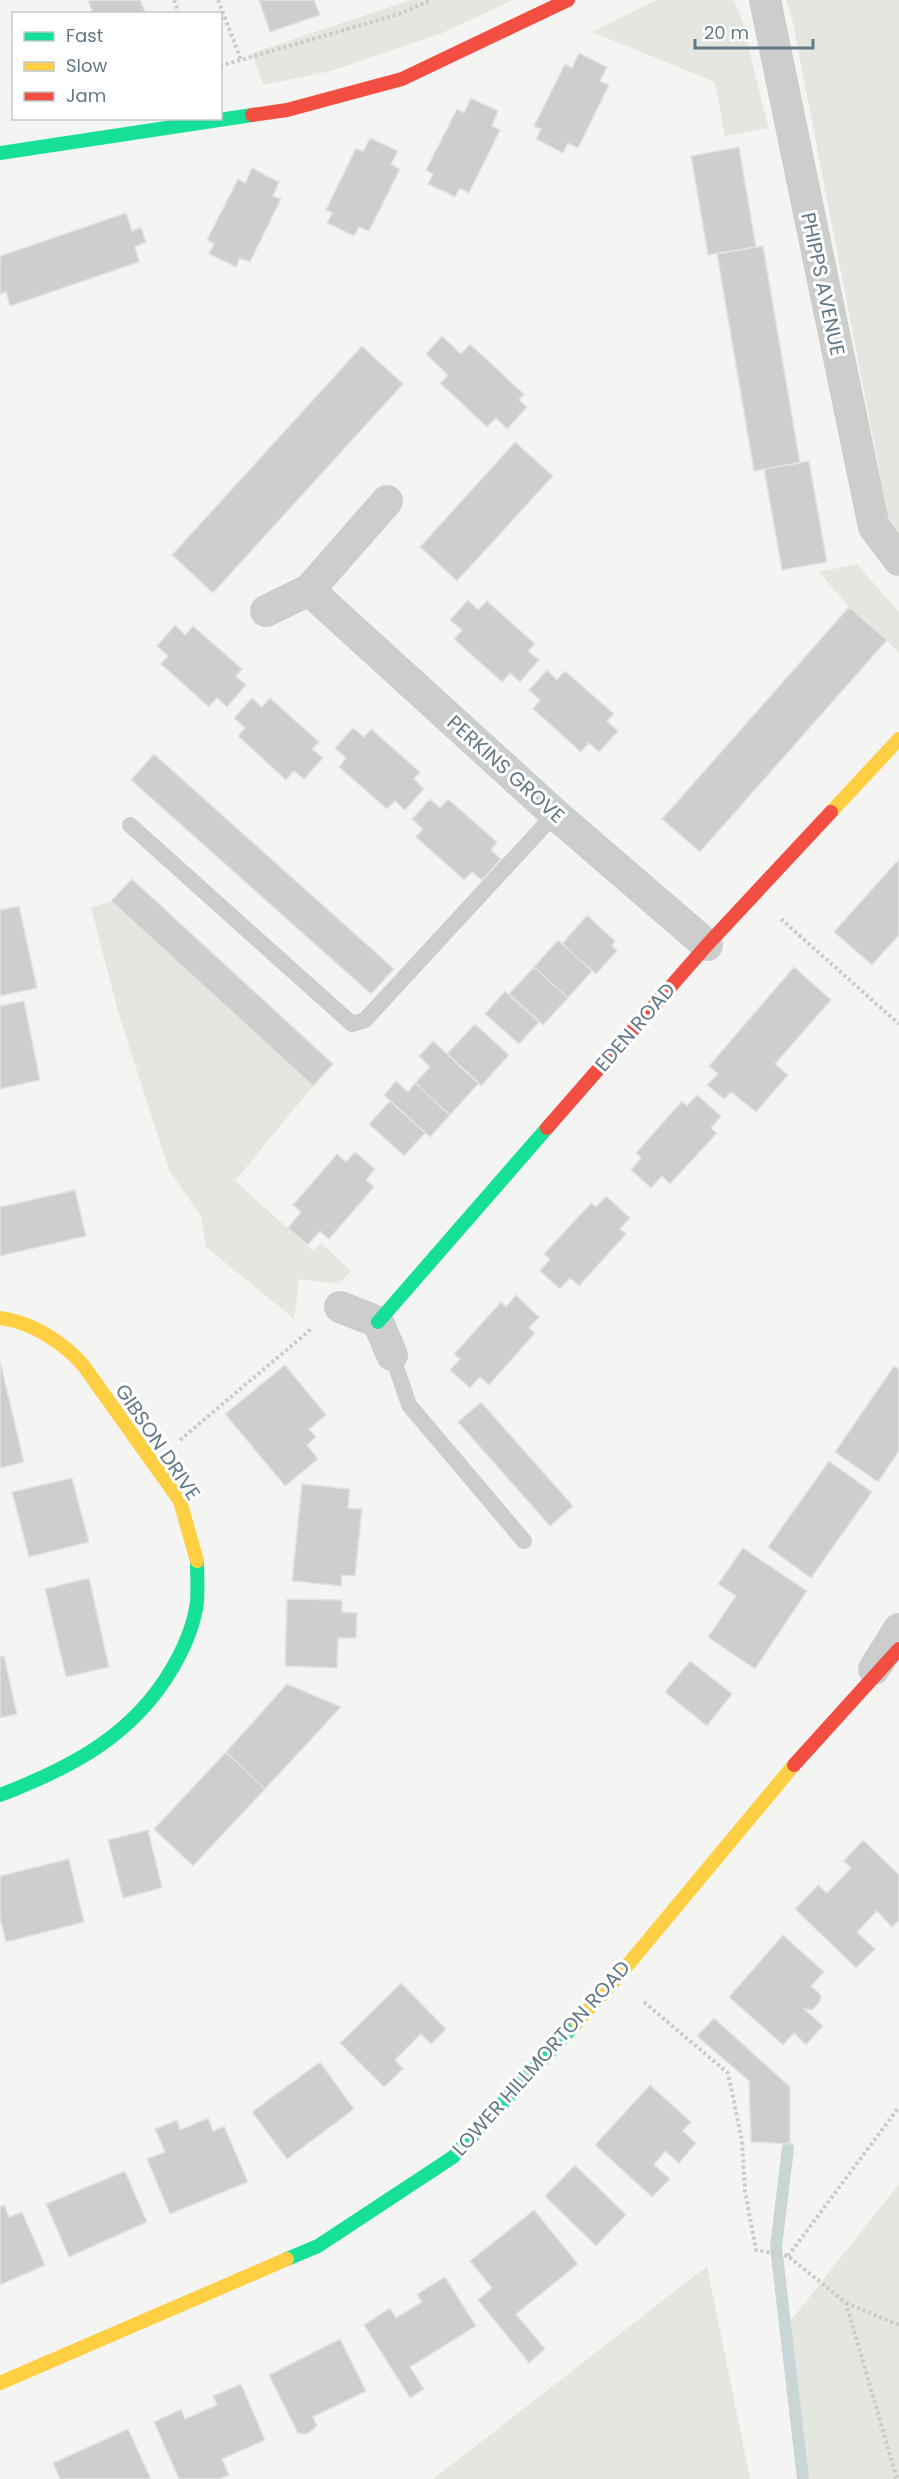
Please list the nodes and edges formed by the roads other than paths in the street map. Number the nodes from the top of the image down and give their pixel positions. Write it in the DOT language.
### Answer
graph roads {
  1 [pos="568,0"];
  2 [pos="765,0"];
  3 [pos="220,120"];
  4 [pos="222,120"];
  5 [pos="0,153"];
  6 [pos="387,501"];
  7 [pos="899,560"];
  8 [pos="309,590"];
  9 [pos="266,612"];
  10 [pos="899,739"];
  11 [pos="555,814"];
  12 [pos="130,825"];
  13 [pos="706,945"];
  14 [pos="340,1307"];
  15 [pos="0,1318"];
  16 [pos="378,1322"];
  17 [pos="392,1355"];
  18 [pos="524,1541"];
  19 [pos="899,1629"];
  20 [pos="899,1649"];
  21 [pos="866,1683"];
  22 [pos="0,1796"];
  23 [pos="0,2383"];
  1 -- 4 [label="street"];
  2 -- 7 [label="street, PHIPPS AVENUE"];
  3 -- 5 [label="street"];
  6 -- 8 [label="street"];
  8 -- 9 [label="street"];
  8 -- 11 [label="street, PERKINS GROVE"];
  10 -- 13 [label="street, EDEN ROAD"];
  11 -- 12 [label="lane"];
  11 -- 13 [label="street, PERKINS GROVE"];
  13 -- 16 [label="street, EDEN ROAD"];
  14 -- 16 [label="street"];
  15 -- 22 [label="street, GIBSON DRIVE"];
  16 -- 17 [label="street"];
  17 -- 18 [label="lane"];
  19 -- 21 [label="street, LOWER HILLMORTON ROAD"];
  20 -- 21 [label="street, LOWER HILLMORTON ROAD"];
  21 -- 23 [label="street, LOWER HILLMORTON ROAD"];
}
